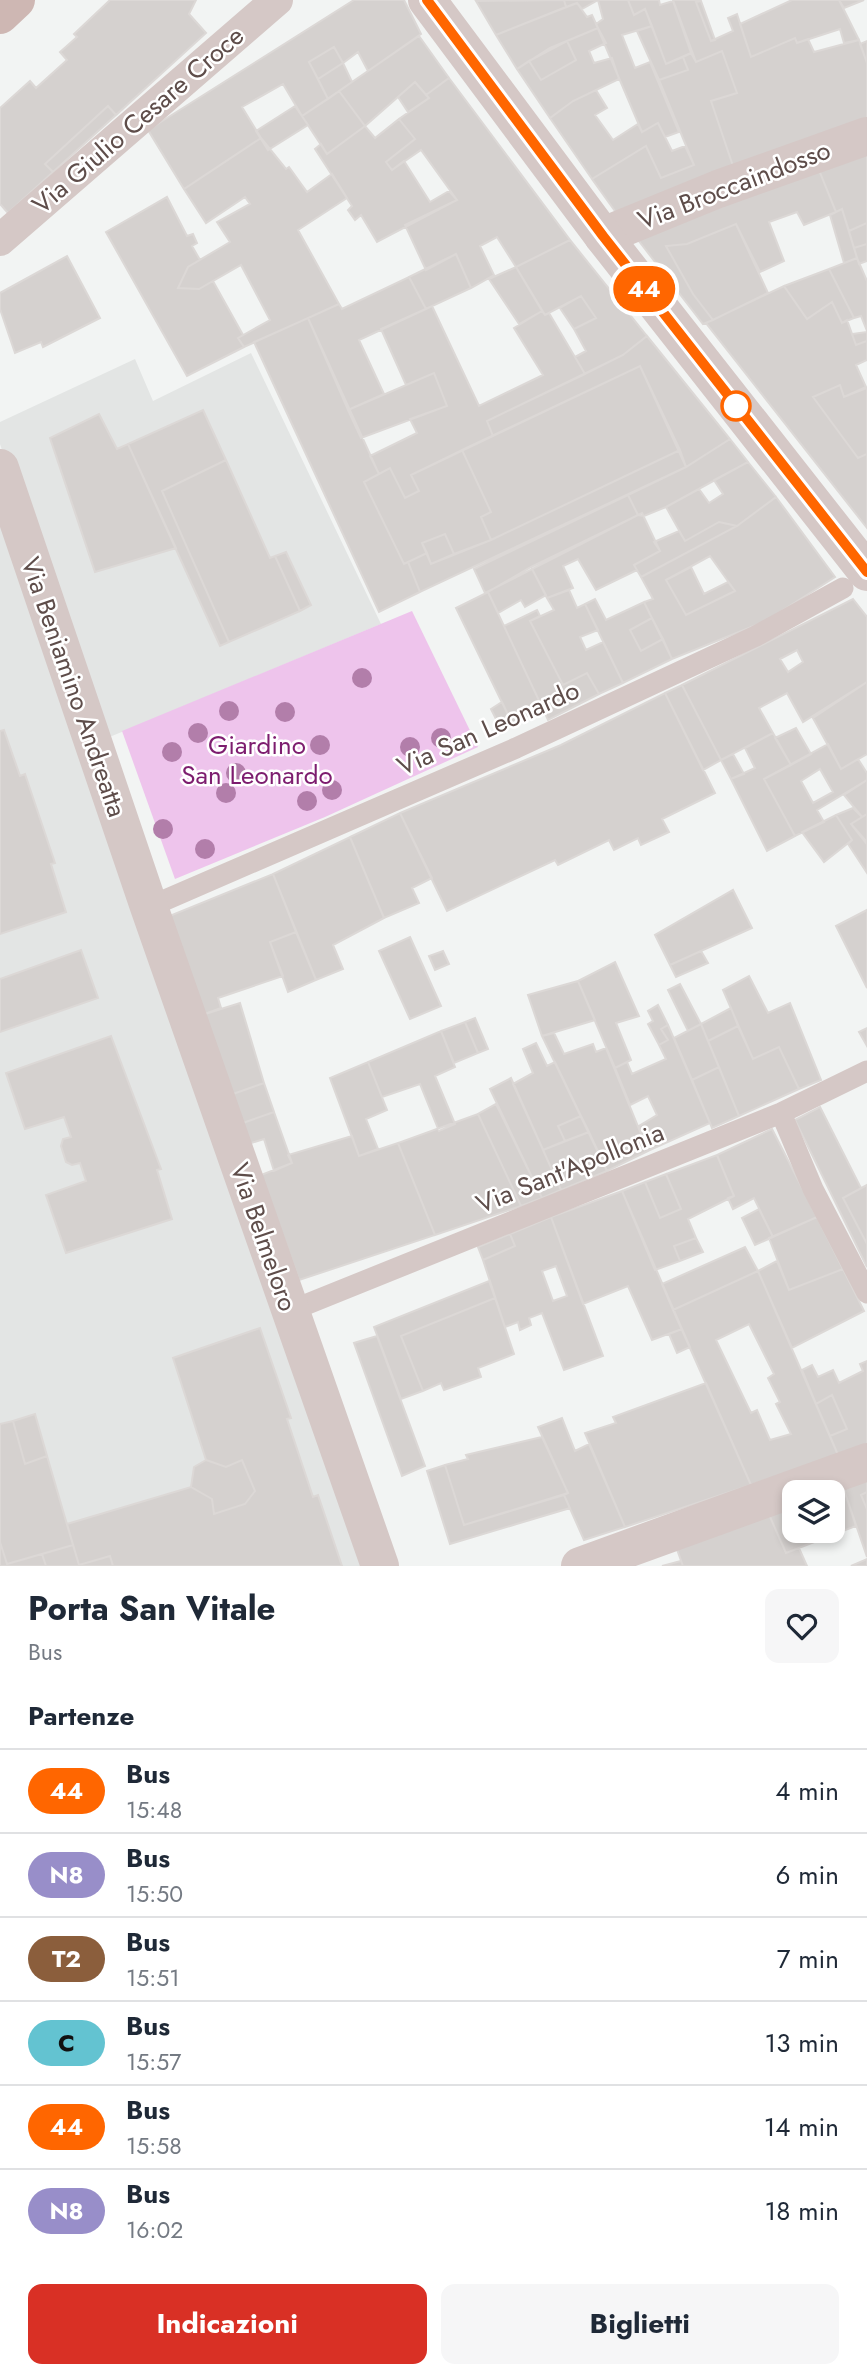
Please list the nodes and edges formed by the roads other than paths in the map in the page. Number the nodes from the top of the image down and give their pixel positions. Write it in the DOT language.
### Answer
graph roads {
  1 [pos="16,0"];
  2 [pos="277,0"];
  3 [pos="427,0"];
  4 [pos="0,15"];
  5 [pos="867,136"];
  6 [pos="603,236"];
  7 [pos="0,240"];
  8 [pos="0,468"];
  9 [pos="855,580"];
  10 [pos="149,907"];
  11 [pos="867,1071"];
  12 [pos="781,1113"];
  13 [pos="867,1293"];
  14 [pos="290,1311"];
  15 [pos="867,1462"];
  16 [pos="380,1566"];
  17 [pos="580,1566"];
  1 -- 4 [label="main road"];
  2 -- 7 [label="street, Via Giulio Cesare Croce"];
  3 -- 6 [label="street"];
  5 -- 6 [label="street, Via Broccaindosso"];
  6 -- 9 [label="street"];
  8 -- 10 [label="street, Via Beniamino Andreatta"];
  9 -- 10 [label="lane, Via San Leonardo"];
  10 -- 14 [label="street, Via Belmeloro"];
  11 -- 12 [label="lane, Via Sant'Apollonia"];
  12 -- 13 [label="lane"];
  12 -- 14 [label="lane, Via Sant'Apollonia"];
  14 -- 16 [label="street, Via Belmeloro"];
  15 -- 17 [label="street"];
}
